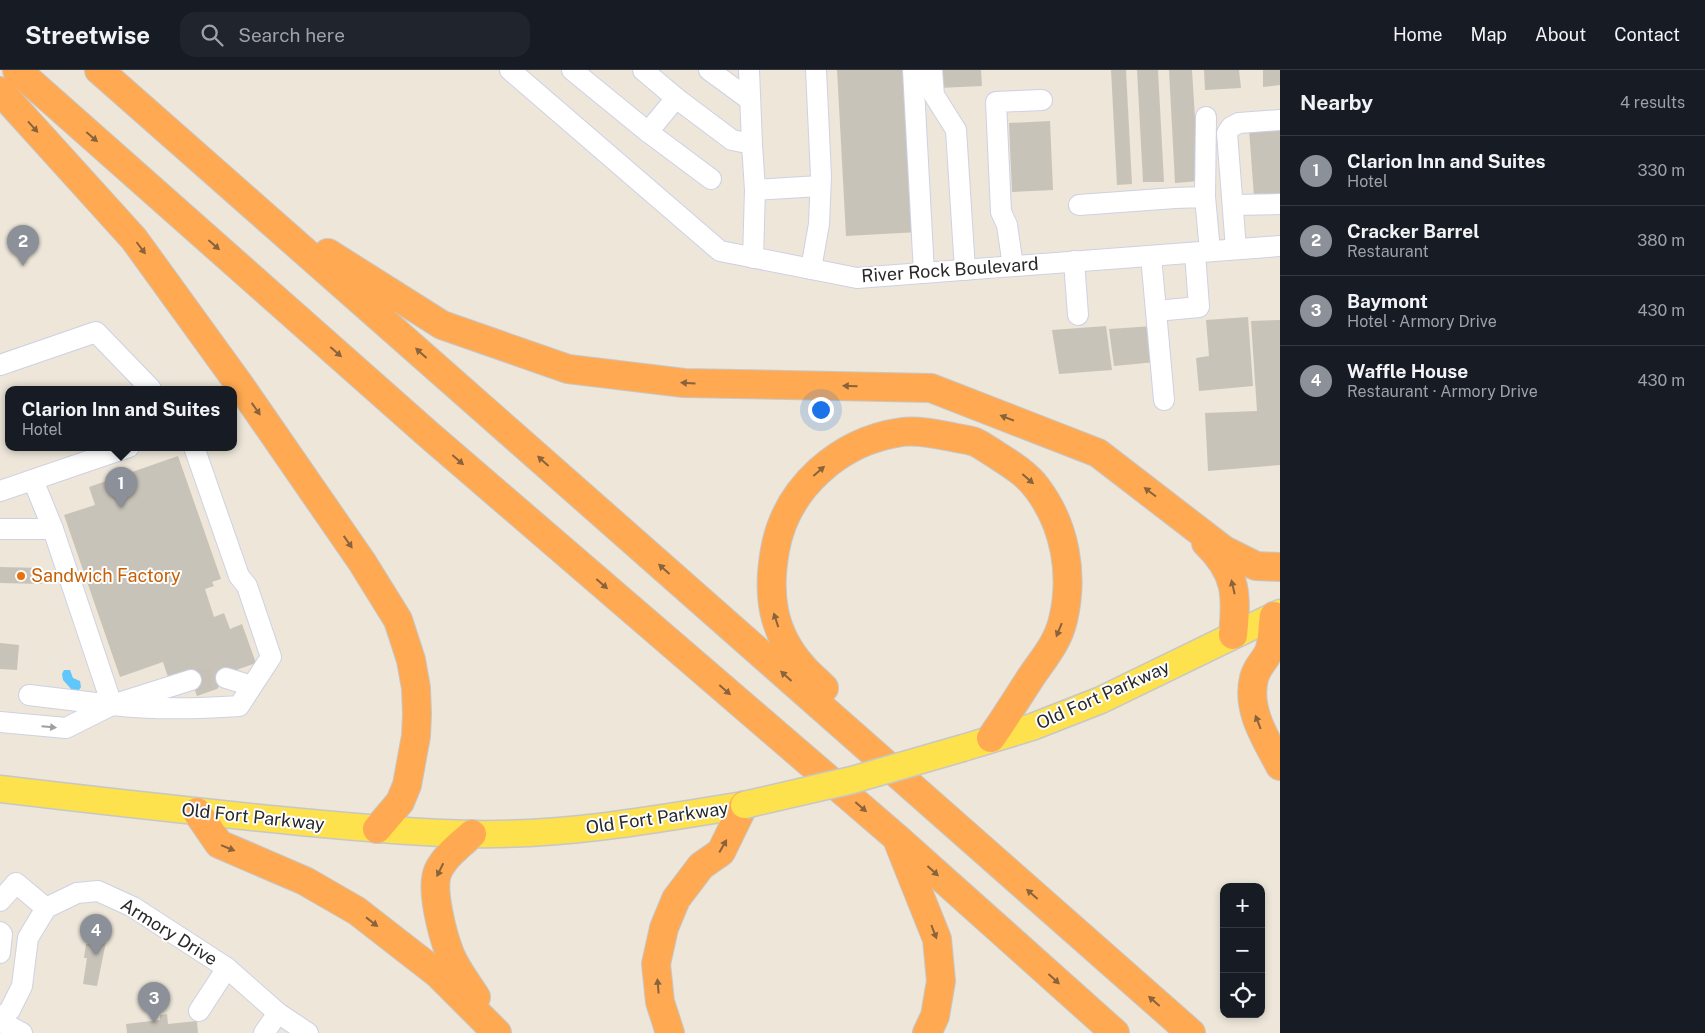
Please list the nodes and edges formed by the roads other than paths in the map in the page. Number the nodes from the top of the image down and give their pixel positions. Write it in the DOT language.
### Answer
graph roads {
  1 [pos="16,70"];
  2 [pos="99,70"];
  3 [pos="510,70"];
  4 [pos="572,70"];
  5 [pos="643,70"];
  6 [pos="709,70"];
  7 [pos="749,70"];
  8 [pos="816,70"];
  9 [pos="913,70"];
  10 [pos="932,70"];
  11 [pos="0,91"];
  12 [pos="676,98"];
  13 [pos="750,100"];
  14 [pos="1042,100"];
  15 [pos="1206,117"];
  16 [pos="1280,120"];
  17 [pos="648,132"];
  18 [pos="752,144"];
  19 [pos="711,179"];
  20 [pos="820,186"];
  21 [pos="755,190"];
  22 [pos="1205,197"];
  23 [pos="1280,204"];
  24 [pos="1078,205"];
  25 [pos="1233,205"];
  26 [pos="258,208"];
  27 [pos="1280,246"];
  28 [pos="1236,249"];
  29 [pos="1203,252"];
  30 [pos="1151,256"];
  31 [pos="753,258"];
  32 [pos="1074,262"];
  33 [pos="1012,266"];
  34 [pos="811,269"];
  35 [pos="965,270"];
  36 [pos="924,273"];
  37 [pos="1156,311"];
  38 [pos="1078,315"];
  39 [pos="0,365"];
  40 [pos="148,386"];
  41 [pos="1164,400"];
  42 [pos="117,451"];
  43 [pos="195,451"];
  44 [pos="33,480"];
  45 [pos="0,491"];
  46 [pos="1182,519"];
  47 [pos="0,529"];
  48 [pos="53,529"];
  49 [pos="1280,567"];
  50 [pos="1277,615"];
  51 [pos="1233,635"];
  52 [pos="226,678"];
  53 [pos="191,680"];
  54 [pos="252,686"];
  55 [pos="29,695"];
  56 [pos="112,705"];
  57 [pos="0,722"];
  58 [pos="849,732"];
  59 [pos="991,738"];
  60 [pos="1280,766"];
  61 [pos="0,789"];
  62 [pos="744,806"];
  63 [pos="197,812"];
  64 [pos="377,829"];
  65 [pos="472,834"];
  66 [pos="897,838"];
  67 [pos="0,901"];
  68 [pos="46,908"];
  69 [pos="0,932"];
  70 [pos="0,953"];
  71 [pos="227,968"];
  72 [pos="199,1011"];
  73 [pos="278,1013"];
  74 [pos="0,1021"];
  75 [pos="22,1033"];
  76 [pos="264,1033"];
  77 [pos="308,1033"];
  78 [pos="497,1033"];
  79 [pos="508,1033"];
  80 [pos="670,1033"];
  81 [pos="928,1033"];
  82 [pos="1115,1033"];
  83 [pos="1191,1033"];
  1 -- 66 [label="highway, one-way"];
  2 -- 26 [label="highway"];
  3 -- 31 [label="street, River Rock Boulevard"];
  4 -- 17 [label="street"];
  5 -- 12 [label="street"];
  6 -- 13 [label="street"];
  7 -- 13 [label="street"];
  8 -- 20 [label="street"];
  9 -- 36 [label="street"];
  10 -- 35 [label="street"];
  11 -- 64 [label="highway, one-way"];
  12 -- 17 [label="street"];
  12 -- 18 [label="street"];
  13 -- 18 [label="street"];
  14 -- 33 [label="street"];
  15 -- 22 [label="street"];
  16 -- 25 [label="street"];
  17 -- 19 [label="street"];
  18 -- 21 [label="street"];
  20 -- 21 [label="street"];
  20 -- 34 [label="street"];
  21 -- 31 [label="street"];
  22 -- 24 [label="street"];
  22 -- 29 [label="street"];
  23 -- 25 [label="street"];
  25 -- 28 [label="street"];
  46 -- 26 [label="highway, one-way"];
  58 -- 26 [label="highway, one-way"];
  27 -- 28 [label="street, River Rock Boulevard"];
  28 -- 29 [label="street, River Rock Boulevard"];
  29 -- 30 [label="street, River Rock Boulevard"];
  29 -- 37 [label="street"];
  30 -- 32 [label="street, River Rock Boulevard"];
  30 -- 37 [label="street"];
  31 -- 34 [label="street, River Rock Boulevard"];
  32 -- 33 [label="street, River Rock Boulevard"];
  32 -- 38 [label="street"];
  33 -- 35 [label="street, River Rock Boulevard"];
  34 -- 36 [label="street, River Rock Boulevard"];
  35 -- 36 [label="street, River Rock Boulevard"];
  37 -- 41 [label="street"];
  39 -- 40 [label="street"];
  42 -- 44 [label="street"];
  43 -- 54 [label="street"];
  44 -- 45 [label="street"];
  44 -- 48 [label="street"];
  46 -- 49 [label="highway"];
  51 -- 46 [label="highway, one-way"];
  47 -- 48 [label="street"];
  48 -- 56 [label="street"];
  50 -- 51 [label="main road, Old Fort Parkway"];
  60 -- 50 [label="highway, one-way"];
  51 -- 59 [label="main road, Old Fort Parkway"];
  52 -- 54 [label="street"];
  53 -- 56 [label="street"];
  54 -- 56 [label="street"];
  55 -- 56 [label="street"];
  57 -- 56 [label="street, one-way"];
  58 -- 59 [label="highway, one-way"];
  83 -- 58 [label="highway, one-way"];
  59 -- 62 [label="main road, Old Fort Parkway, bridge"];
  61 -- 63 [label="main road, Old Fort Parkway"];
  62 -- 65 [label="main road, Old Fort Parkway"];
  80 -- 62 [label="highway, one-way"];
  63 -- 64 [label="main road, Old Fort Parkway"];
  63 -- 78 [label="highway, one-way"];
  64 -- 65 [label="main road, Old Fort Parkway"];
  65 -- 79 [label="highway, one-way"];
  66 -- 81 [label="highway, one-way"];
  66 -- 82 [label="highway, one-way"];
  67 -- 68 [label="street"];
  68 -- 71 [label="street, Armory Drive"];
  68 -- 74 [label="street"];
  69 -- 70 [label="street"];
  71 -- 72 [label="street"];
  71 -- 73 [label="street, Armory Drive"];
  73 -- 76 [label="street"];
  73 -- 77 [label="street, Armory Drive"];
  74 -- 75 [label="street"];
}
